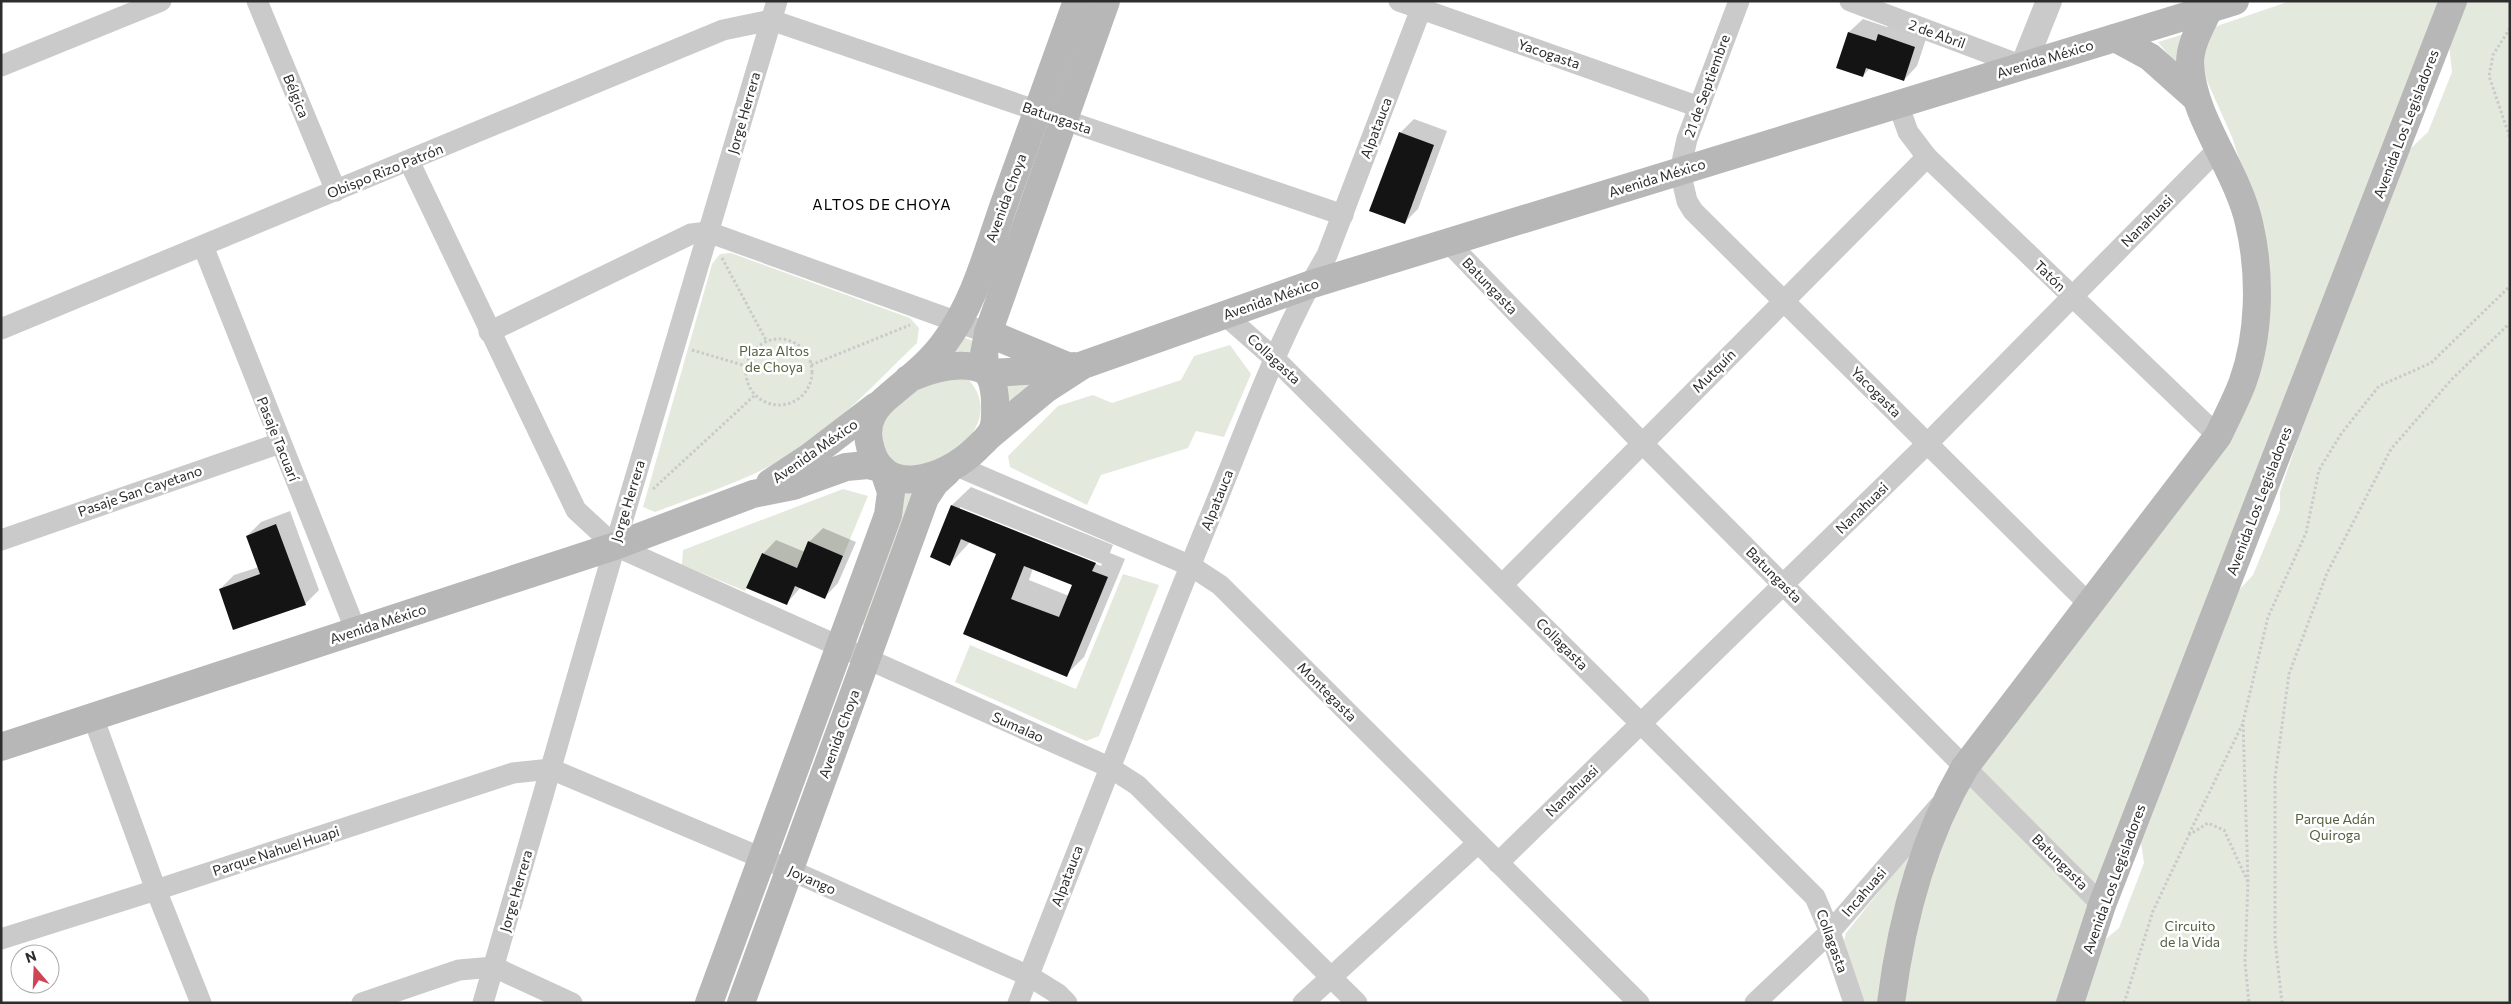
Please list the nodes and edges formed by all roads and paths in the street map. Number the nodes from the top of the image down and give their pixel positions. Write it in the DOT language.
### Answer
graph roads {
  1 [pos="161,1"];
  2 [pos="257,1"];
  3 [pos="1076,1"];
  4 [pos="1106,1"];
  5 [pos="1400,1"];
  6 [pos="1739,1"];
  7 [pos="1850,1"];
  8 [pos="2049,1"];
  9 [pos="2235,1"];
  10 [pos="2453,1"];
  11 [pos="1422,5"];
  12 [pos="2209,9"];
  13 [pos="774,11"];
  14 [pos="2510,28"];
  15 [pos="2115,38"];
  16 [pos="1,66"];
  17 [pos="2023,66"];
  18 [pos="2196,98"];
  19 [pos="1898,104"];
  20 [pos="1699,107"];
  21 [pos="1037,111"];
  22 [pos="1063,121"];
  23 [pos="2510,138"];
  24 [pos="2220,148"];
  25 [pos="1927,157"];
  26 [pos="409,161"];
  27 [pos="1680,171"];
  28 [pos="336,191"];
  29 [pos="1342,215"];
  30 [pos="708,232"];
  31 [pos="1448,242"];
  32 [pos="203,246"];
  33 [pos="1309,285"];
  34 [pos="2510,286"];
  35 [pos="2072,297"];
  36 [pos="1784,301"];
  37 [pos="1226,315"];
  38 [pos="947,318"];
  39 [pos="2510,323"];
  40 [pos="1,329"];
  41 [pos="489,332"];
  42 [pos="988,333"];
  43 [pos="767,342"];
  44 [pos="675,345"];
  45 [pos="1275,359"];
  46 [pos="811,365"];
  47 [pos="746,366"];
  48 [pos="1076,366"];
  49 [pos="988,372"];
  50 [pos="908,379"];
  51 [pos="755,395"];
  52 [pos="876,406"];
  53 [pos="2218,436"];
  54 [pos="988,437"];
  55 [pos="280,443"];
  56 [pos="1642,443"];
  57 [pos="1928,444"];
  58 [pos="882,469"];
  59 [pos="952,469"];
  60 [pos="753,494"];
  61 [pos="624,516"];
  62 [pos="1,540"];
  63 [pos="615,546"];
  64 [pos="1191,566"];
  65 [pos="1502,585"];
  66 [pos="1783,585"];
  67 [pos="2089,604"];
  68 [pos="356,631"];
  69 [pos="839,648"];
  70 [pos="866,660"];
  71 [pos="93,717"];
  72 [pos="2243,722"];
  73 [pos="1642,724"];
  74 [pos="1,747"];
  75 [pos="1109,767"];
  76 [pos="1965,767"];
  77 [pos="551,769"];
  78 [pos="1947,798"];
  79 [pos="2189,835"];
  80 [pos="1478,843"];
  81 [pos="762,859"];
  82 [pos="1498,863"];
  83 [pos="790,870"];
  84 [pos="2248,882"];
  85 [pos="156,890"];
  86 [pos="2102,905"];
  87 [pos="1830,932"];
  88 [pos="1,939"];
  89 [pos="494,967"];
  90 [pos="1028,976"];
  91 [pos="1331,977"];
  92 [pos="200,1003"];
  93 [pos="362,1003"];
  94 [pos="484,1003"];
  95 [pos="572,1003"];
  96 [pos="709,1003"];
  97 [pos="741,1003"];
  98 [pos="1018,1003"];
  99 [pos="1067,1003"];
  100 [pos="1303,1003"];
  101 [pos="1357,1003"];
  102 [pos="1639,1003"];
  103 [pos="1755,1003"];
  104 [pos="1854,1003"];
  105 [pos="1891,1003"];
  106 [pos="2070,1003"];
  107 [pos="2124,1003"];
  108 [pos="2249,1003"];
  109 [pos="2282,1003"];
  1 -- 16 [label="street"];
  2 -- 28 [label="street, Bélgica"];
  3 -- 21 [label="main road, Avenida Choya"];
  4 -- 22 [label="main road, Avenida Choya"];
  5 -- 11 [label="street, Yacogasta"];
  6 -- 20 [label="street, 21 de Septiembre"];
  7 -- 17 [label="street, 2 de Abril"];
  8 -- 17 [label="street"];
  9 -- 12 [label="main road, Avenida México"];
  10 -- 86 [label="main road, Avenida Los Legisladores"];
  11 -- 20 [label="street, Yacogasta"];
  11 -- 29 [label="street, Alpatauca"];
  12 -- 15 [label="main road, Avenida México"];
  12 -- 18 [label="main road"];
  13 -- 21 [label="street, Batungasta"];
  13 -- 26 [label="street, Obispo Rizo Patrón"];
  13 -- 30 [label="street, Jorge Herrera"];
  14 -- 23 [label="path"];
  15 -- 17 [label="main road, Avenida México"];
  15 -- 18 [label="main road"];
  17 -- 19 [label="main road, Avenida México"];
  18 -- 24 [label="main road"];
  19 -- 25 [label="street, Tatón"];
  19 -- 27 [label="main road, Avenida México"];
  20 -- 27 [label="street, 21 de Septiembre"];
  21 -- 22 [label="street, Batungasta"];
  21 -- 38 [label="main road, Avenida Choya"];
  22 -- 29 [label="street, Batungasta"];
  22 -- 42 [label="main road, Avenida Choya"];
  24 -- 35 [label="street, Nanahuasi"];
  24 -- 53 [label="main road"];
  25 -- 35 [label="street, Tatón"];
  25 -- 36 [label="street, Mutquín"];
  26 -- 28 [label="street, Obispo Rizo Patrón"];
  26 -- 41 [label="street, Sumalao"];
  27 -- 31 [label="main road, Avenida México"];
  27 -- 36 [label="street, Yacogasta"];
  28 -- 32 [label="street, Obispo Rizo Patrón"];
  29 -- 33 [label="street, Alpatauca"];
  30 -- 38 [label="street"];
  30 -- 41 [label="street"];
  30 -- 43 [label="path"];
  30 -- 44 [label="street, Jorge Herrera"];
  31 -- 33 [label="main road, Avenida México"];
  31 -- 56 [label="street, Batungasta"];
  32 -- 40 [label="street, Obispo Rizo Patrón"];
  32 -- 55 [label="street, Pasaje Tacuarí"];
  33 -- 37 [label="main road, Avenida México"];
  33 -- 45 [label="street, Alpatauca"];
  34 -- 72 [label="path"];
  35 -- 53 [label="street, Tatón"];
  35 -- 57 [label="street, Nanahuasi"];
  36 -- 56 [label="street, Mutquín"];
  36 -- 57 [label="street, Yacogasta"];
  37 -- 45 [label="street, Collagasta"];
  37 -- 48 [label="main road, Avenida México"];
  38 -- 42 [label="street"];
  38 -- 46 [label="path"];
  38 -- 50 [label="main road, Avenida Choya"];
  39 -- 109 [label="path"];
  41 -- 63 [label="street, Sumalao"];
  42 -- 48 [label="main road"];
  42 -- 49 [label="main road, Avenida Choya"];
  43 -- 46 [label="path"];
  43 -- 47 [label="path"];
  44 -- 47 [label="path"];
  44 -- 61 [label="street, Jorge Herrera"];
  45 -- 64 [label="street, Alpatauca"];
  45 -- 65 [label="street, Collagasta"];
  46 -- 51 [label="path"];
  47 -- 51 [label="path"];
  48 -- 49 [label="main road, Avenida México"];
  48 -- 54 [label="main road, Avenida México"];
  49 -- 50 [label="main road"];
  49 -- 54 [label="main road"];
  50 -- 52 [label="main road"];
  51 -- 61 [label="path"];
  52 -- 58 [label="main road"];
  52 -- 60 [label="main road, Avenida México"];
  53 -- 67 [label="main road"];
  54 -- 59 [label="main road"];
  55 -- 62 [label="street, Pasaje San Cayetano"];
  55 -- 68 [label="street, Pasaje Tacuarí"];
  56 -- 65 [label="street, Mutquín"];
  56 -- 66 [label="street, Batungasta"];
  57 -- 66 [label="street, Nanahuasi"];
  57 -- 67 [label="street, Yacogasta"];
  58 -- 59 [label="main road"];
  58 -- 60 [label="main road, Avenida México"];
  58 -- 69 [label="main road"];
  59 -- 64 [label="street, Montegasta"];
  59 -- 70 [label="main road, Avenida Choya"];
  60 -- 63 [label="main road, Avenida México"];
  61 -- 63 [label="street, Jorge Herrera"];
  63 -- 68 [label="main road, Avenida México"];
  63 -- 69 [label="street, Sumalao"];
  63 -- 77 [label="street, Jorge Herrera"];
  64 -- 75 [label="street, Alpatauca"];
  64 -- 80 [label="street, Montegasta"];
  65 -- 73 [label="street, Collagasta"];
  66 -- 73 [label="street, Nanahuasi"];
  66 -- 76 [label="street, Batungasta"];
  67 -- 76 [label="main road"];
  68 -- 71 [label="main road, Avenida México"];
  69 -- 70 [label="street, Sumalao"];
  69 -- 81 [label="main road"];
  70 -- 75 [label="street, Sumalao"];
  70 -- 83 [label="main road, Avenida Choya"];
  71 -- 74 [label="main road, Avenida México"];
  71 -- 85 [label="street"];
  72 -- 79 [label="path"];
  72 -- 84 [label="path"];
  73 -- 82 [label="street, Nanahuasi"];
  73 -- 87 [label="street, Collagasta"];
  75 -- 90 [label="street, Alpatauca"];
  75 -- 91 [label="street, Sumalao"];
  76 -- 78 [label="main road"];
  76 -- 86 [label="street, Batungasta"];
  77 -- 81 [label="street, Joyango"];
  77 -- 85 [label="street, Parque Nahuel Huapi"];
  77 -- 89 [label="street, Jorge Herrera"];
  78 -- 87 [label="street, Incahuasi"];
  78 -- 105 [label="main road"];
  79 -- 84 [label="path"];
  79 -- 107 [label="path"];
  80 -- 82 [label="street, Montegasta"];
  80 -- 91 [label="street"];
  81 -- 83 [label="street, Joyango"];
  81 -- 96 [label="main road"];
  82 -- 102 [label="street, Montegasta"];
  83 -- 90 [label="street, Joyango"];
  83 -- 97 [label="main road, Avenida Choya"];
  84 -- 108 [label="path"];
  85 -- 88 [label="street, Parque Nahuel Huapi"];
  85 -- 92 [label="street"];
  86 -- 106 [label="main road, Avenida Los Legisladores"];
  87 -- 103 [label="street, Incahuasi"];
  87 -- 104 [label="street, Collagasta"];
  89 -- 93 [label="street"];
  89 -- 94 [label="street, Jorge Herrera"];
  89 -- 95 [label="street"];
  90 -- 98 [label="street, Alpatauca"];
  90 -- 99 [label="street, Joyango"];
  91 -- 100 [label="street"];
  91 -- 101 [label="street, Sumalao"];
}
